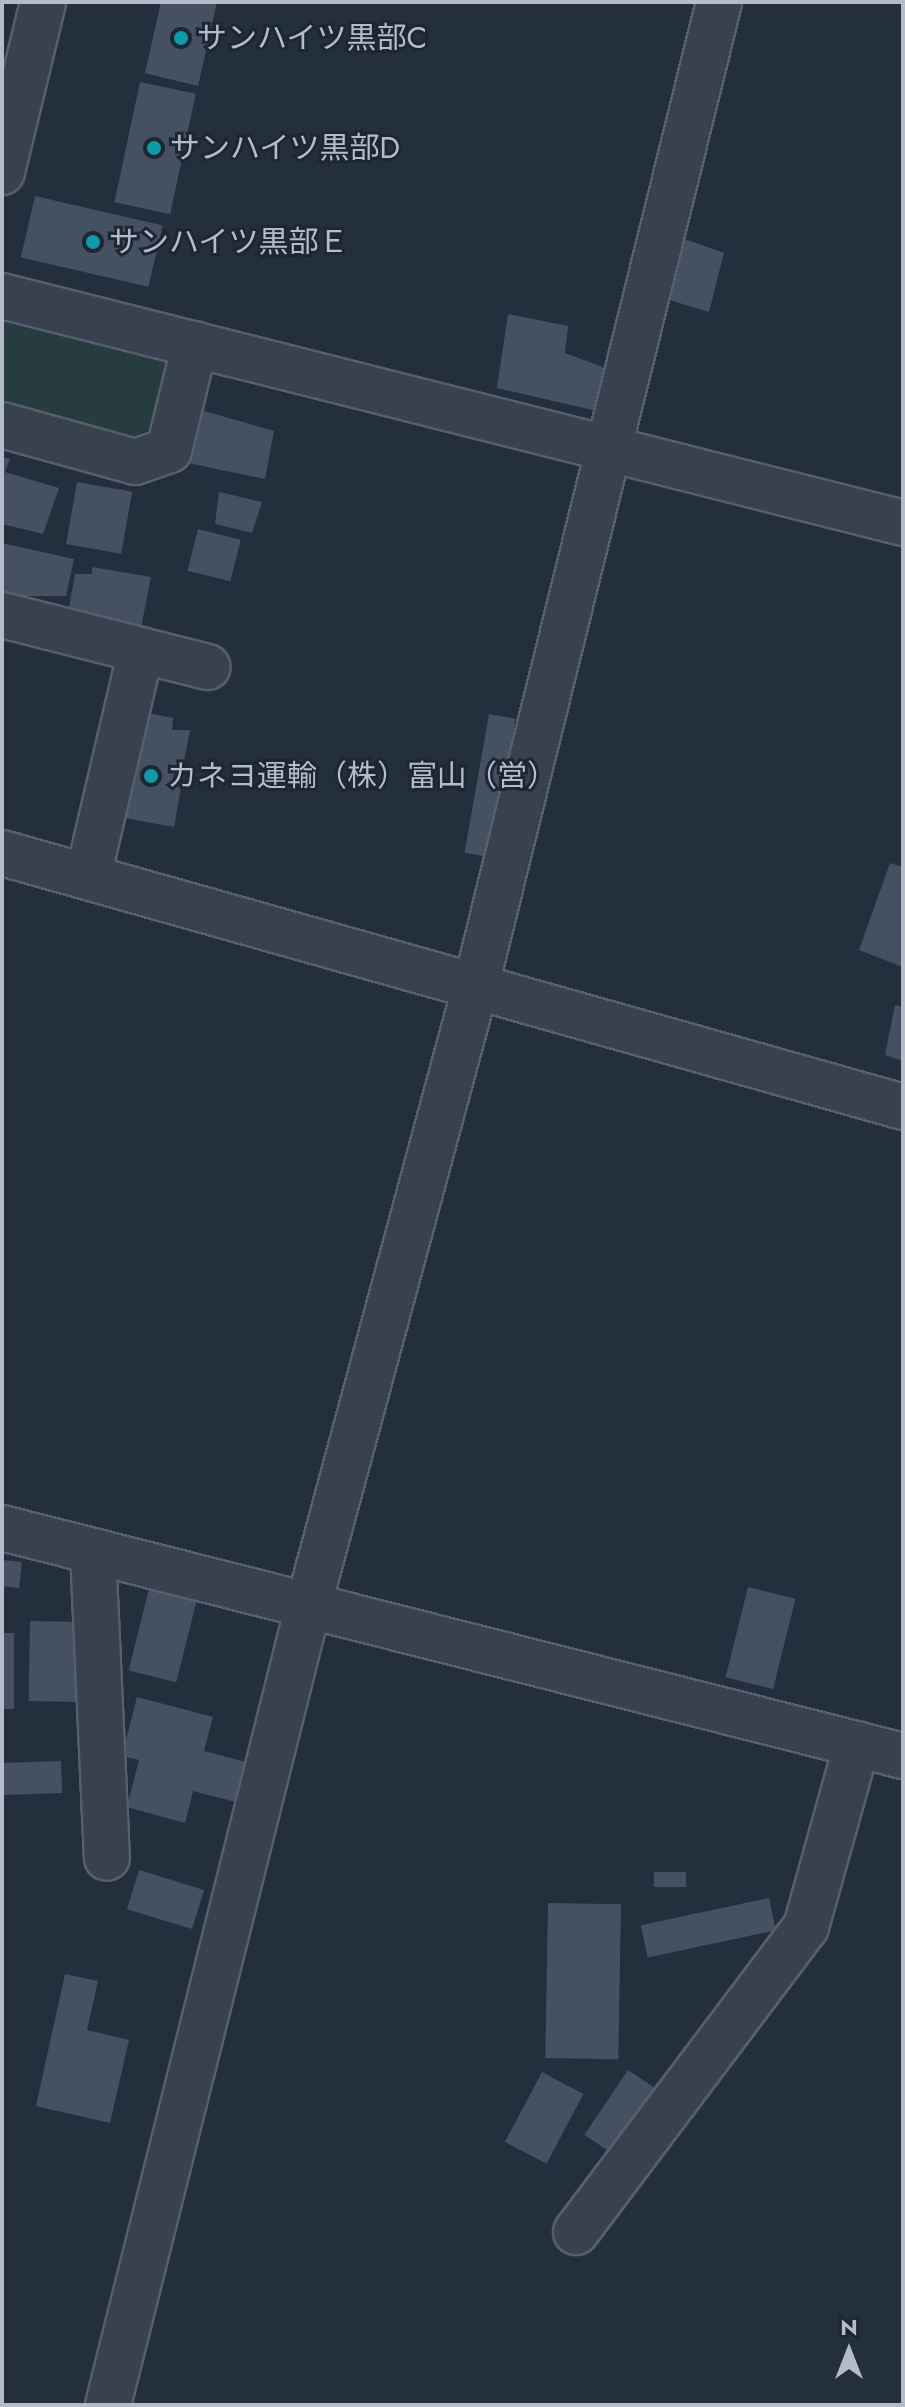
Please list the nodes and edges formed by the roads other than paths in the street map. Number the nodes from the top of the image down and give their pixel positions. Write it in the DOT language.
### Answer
graph roads {
  1 [pos="43,2"];
  2 [pos="719,2"];
  3 [pos="2,172"];
  4 [pos="2,296"];
  5 [pos="195,344"];
  6 [pos="2,425"];
  7 [pos="605,447"];
  8 [pos="903,523"];
  9 [pos="2,615"];
  10 [pos="141,650"];
  11 [pos="208,667"];
  12 [pos="2,853"];
  13 [pos="89,872"];
  14 [pos="476,985"];
  15 [pos="903,1107"];
  16 [pos="2,1528"];
  17 [pos="93,1552"];
  18 [pos="308,1607"];
  19 [pos="857,1744"];
  20 [pos="903,1756"];
  21 [pos="107,1858"];
  22 [pos="576,2232"];
  23 [pos="108,2405"];
  1 -- 3 [label="street"];
  2 -- 7 [label="street"];
  4 -- 5 [label="street"];
  5 -- 6 [label="street"];
  5 -- 7 [label="street"];
  7 -- 8 [label="street"];
  7 -- 14 [label="street"];
  9 -- 10 [label="street"];
  10 -- 11 [label="street"];
  10 -- 13 [label="street"];
  12 -- 13 [label="street"];
  13 -- 14 [label="street"];
  14 -- 15 [label="street"];
  14 -- 18 [label="street"];
  16 -- 17 [label="street"];
  17 -- 18 [label="street"];
  17 -- 21 [label="street"];
  18 -- 19 [label="street"];
  18 -- 23 [label="street"];
  19 -- 20 [label="street"];
  19 -- 22 [label="street"];
}
